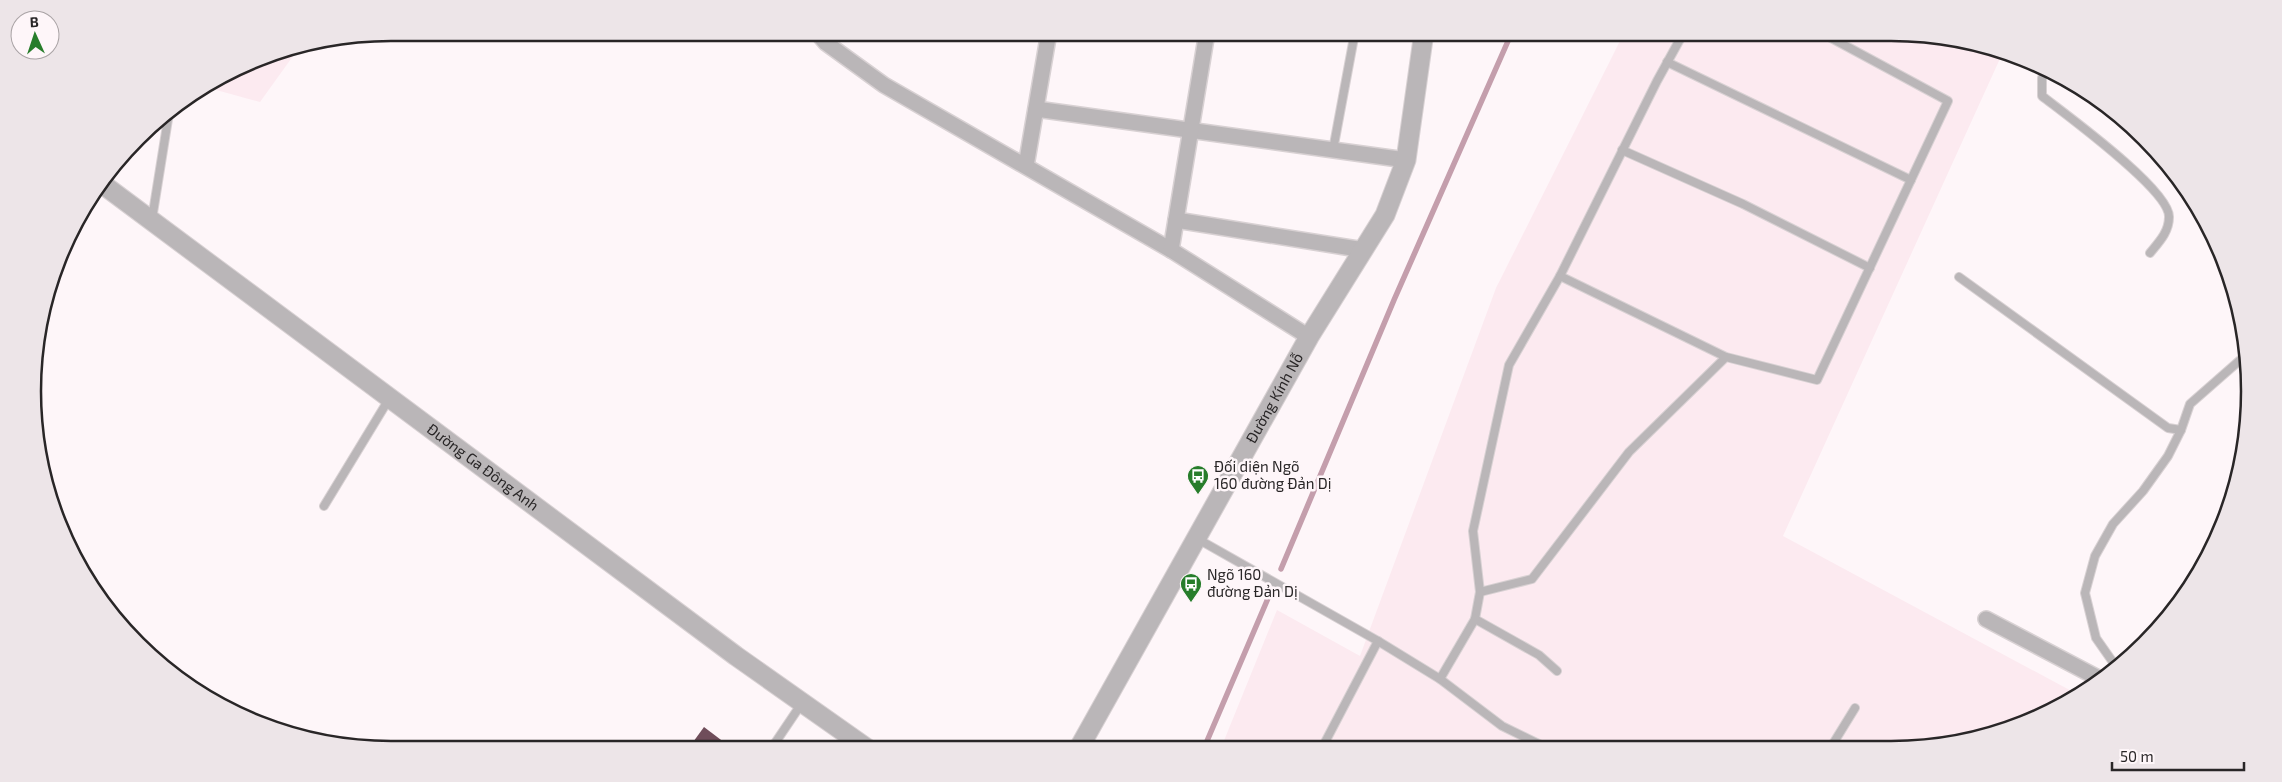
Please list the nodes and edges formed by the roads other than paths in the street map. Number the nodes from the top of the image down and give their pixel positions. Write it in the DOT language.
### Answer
graph roads {
  1 [pos="824,41"];
  2 [pos="1047,41"];
  3 [pos="1205,41"];
  4 [pos="1353,41"];
  5 [pos="1423,41"];
  6 [pos="1679,41"];
  7 [pos="1837,41"];
  8 [pos="1667,62"];
  9 [pos="2043,76"];
  10 [pos="1036,109"];
  11 [pos="168,122"];
  12 [pos="1190,131"];
  13 [pos="1333,150"];
  14 [pos="1622,150"];
  15 [pos="1406,160"];
  16 [pos="1026,166"];
  17 [pos="1911,180"];
  18 [pos="107,187"];
  19 [pos="152,219"];
  20 [pos="1176,220"];
  21 [pos="1171,250"];
  22 [pos="1364,250"];
  23 [pos="2150,253"];
  24 [pos="1870,268"];
  25 [pos="1560,276"];
  26 [pos="1960,277"];
  27 [pos="1309,337"];
  28 [pos="1726,357"];
  29 [pos="2239,361"];
  30 [pos="389,399"];
  31 [pos="2181,430"];
  32 [pos="324,506"];
  33 [pos="1196,538"];
  34 [pos="1480,592"];
  35 [pos="1475,619"];
  36 [pos="1986,619"];
  37 [pos="1378,641"];
  38 [pos="2112,661"];
  39 [pos="1557,671"];
  40 [pos="2094,676"];
  41 [pos="1440,679"];
  42 [pos="802,702"];
  43 [pos="1855,708"];
  44 [pos="777,741"];
  45 [pos="857,741"];
  46 [pos="1083,741"];
  47 [pos="1326,741"];
  48 [pos="1533,741"];
  49 [pos="1835,741"];
  1 -- 16 [label="street"];
  2 -- 10 [label="street"];
  3 -- 12 [label="street"];
  4 -- 13 [label="lane"];
  5 -- 15 [label="street, Đường Kính Nỗ"];
  6 -- 8 [label="lane"];
  7 -- 17 [label="lane"];
  8 -- 14 [label="lane"];
  8 -- 17 [label="lane"];
  9 -- 23 [label="lane"];
  10 -- 12 [label="street"];
  10 -- 16 [label="street"];
  11 -- 19 [label="lane"];
  12 -- 13 [label="street"];
  12 -- 20 [label="street"];
  13 -- 15 [label="street"];
  14 -- 24 [label="lane"];
  14 -- 25 [label="lane"];
  15 -- 22 [label="street, Đường Kính Nỗ"];
  16 -- 21 [label="street"];
  17 -- 24 [label="lane"];
  18 -- 19 [label="street, Đường Ga Đông Anh"];
  19 -- 30 [label="street, Đường Ga Đông Anh"];
  20 -- 21 [label="street"];
  20 -- 22 [label="street"];
  21 -- 27 [label="street"];
  22 -- 27 [label="street, Đường Kính Nỗ"];
  24 -- 28 [label="lane"];
  25 -- 28 [label="lane"];
  25 -- 34 [label="lane"];
  26 -- 31 [label="lane"];
  27 -- 33 [label="street, Đường Kính Nỗ"];
  28 -- 34 [label="lane"];
  29 -- 31 [label="lane"];
  30 -- 32 [label="lane"];
  30 -- 42 [label="street, Đường Ga Đông Anh"];
  31 -- 38 [label="lane"];
  33 -- 37 [label="lane"];
  33 -- 46 [label="street, Đường Kính Nỗ"];
  34 -- 35 [label="lane"];
  35 -- 39 [label="lane"];
  35 -- 41 [label="lane"];
  36 -- 40 [label="street"];
  37 -- 41 [label="lane"];
  37 -- 47 [label="lane"];
  41 -- 48 [label="lane"];
  42 -- 44 [label="lane"];
  42 -- 45 [label="street, Đường Ga Đông Anh"];
  43 -- 49 [label="lane"];
}
